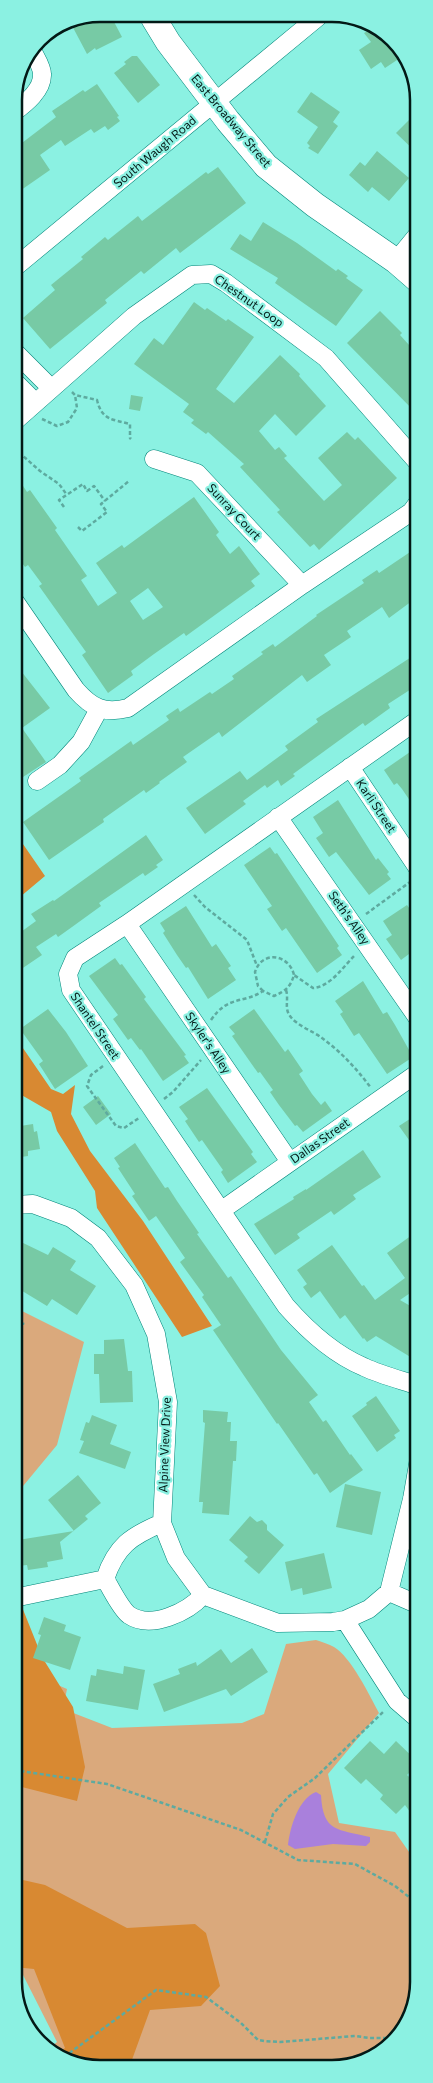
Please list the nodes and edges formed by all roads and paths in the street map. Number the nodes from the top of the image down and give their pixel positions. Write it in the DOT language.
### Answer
graph roads {
  1 [pos="156,22"];
  2 [pos="312,22"];
  3 [pos="36,57"];
  4 [pos="214,102"];
  5 [pos="23,104"];
  6 [pos="410,244"];
  7 [pos="23,261"];
  8 [pos="396,261"];
  9 [pos="410,273"];
  10 [pos="23,359"];
  11 [pos="51,388"];
  12 [pos="23,389"];
  13 [pos="71,391"];
  14 [pos="75,395"];
  15 [pos="36,402"];
  16 [pos="23,414"];
  17 [pos="41,419"];
  18 [pos="131,440"];
  19 [pos="410,454"];
  20 [pos="23,456"];
  21 [pos="154,458"];
  22 [pos="130,482"];
  23 [pos="67,495"];
  24 [pos="105,500"];
  25 [pos="64,507"];
  26 [pos="410,513"];
  27 [pos="78,527"];
  28 [pos="302,585"];
  29 [pos="23,613"];
  30 [pos="99,709"];
  31 [pos="410,726"];
  32 [pos="350,767"];
  33 [pos="37,781"];
  34 [pos="278,817"];
  35 [pos="410,869"];
  36 [pos="410,879"];
  37 [pos="190,890"];
  38 [pos="361,918"];
  39 [pos="127,924"];
  40 [pos="359,952"];
  41 [pos="257,966"];
  42 [pos="294,976"];
  43 [pos="286,990"];
  44 [pos="263,991"];
  45 [pos="410,1007"];
  46 [pos="206,1027"];
  47 [pos="203,1059"];
  48 [pos="104,1066"];
  49 [pos="410,1078"];
  50 [pos="373,1092"];
  51 [pos="159,1103"];
  52 [pos="144,1114"];
  53 [pos="290,1162"];
  54 [pos="22,1205"];
  55 [pos="222,1210"];
  56 [pos="410,1383"];
  57 [pos="410,1507"];
  58 [pos="162,1523"];
  59 [pos="105,1579"];
  60 [pos="390,1592"];
  61 [pos="203,1595"];
  62 [pos="22,1596"];
  63 [pos="410,1601"];
  64 [pos="345,1620"];
  65 [pos="389,1706"];
  66 [pos="410,1713"];
  67 [pos="22,1771"];
  68 [pos="265,1842"];
  69 [pos="410,1898"];
  70 [pos="387,2038"];
  71 [pos="69,2054"];
  1 -- 4 [label="street, East Broadway Street"];
  2 -- 4 [label="street, South Waugh Road"];
  3 -- 5 [label="street"];
  4 -- 7 [label="street, South Waugh Road"];
  4 -- 8 [label="street, East Broadway Street"];
  6 -- 8 [label="street"];
  8 -- 9 [label="street, East Broadway Street"];
  10 -- 11 [label="street"];
  11 -- 15 [label="street, Chestnut Loop"];
  11 -- 19 [label="street, Chestnut Loop"];
  12 -- 15 [label="street"];
  13 -- 14 [label="path"];
  14 -- 17 [label="path"];
  14 -- 18 [label="path"];
  15 -- 16 [label="street, Chestnut Loop"];
  20 -- 23 [label="path"];
  21 -- 28 [label="street, Sunray Court"];
  22 -- 24 [label="path"];
  23 -- 24 [label="path"];
  23 -- 25 [label="path"];
  24 -- 27 [label="path"];
  26 -- 28 [label="street"];
  28 -- 30 [label="street"];
  29 -- 30 [label="street"];
  30 -- 33 [label="street"];
  31 -- 32 [label="street, Shantel Street"];
  32 -- 34 [label="street, Shantel Street"];
  32 -- 35 [label="street, Karli Street"];
  34 -- 39 [label="street, Shantel Street"];
  34 -- 45 [label="street, Seth's Alley"];
  36 -- 38 [label="path"];
  37 -- 41 [label="path"];
  39 -- 53 [label="street, Skyler's Alley"];
  39 -- 55 [label="street, Shantel Street"];
  40 -- 42 [label="path"];
  41 -- 42 [label="path"];
  41 -- 44 [label="path"];
  42 -- 43 [label="path"];
  43 -- 44 [label="path"];
  43 -- 50 [label="path"];
  44 -- 46 [label="path"];
  47 -- 51 [label="path"];
  48 -- 52 [label="path"];
  49 -- 53 [label="street, Dallas Street"];
  53 -- 55 [label="street, Dallas Street"];
  54 -- 58 [label="street, Alpine View Drive"];
  55 -- 56 [label="street, Shantel Street"];
  57 -- 60 [label="street"];
  58 -- 59 [label="street"];
  58 -- 61 [label="street, Alpine View Drive"];
  59 -- 61 [label="street"];
  59 -- 62 [label="street"];
  60 -- 63 [label="street"];
  60 -- 64 [label="street"];
  61 -- 64 [label="street"];
  64 -- 66 [label="street"];
  65 -- 68 [label="path"];
  67 -- 68 [label="path"];
  68 -- 69 [label="path"];
  70 -- 71 [label="path"];
}
